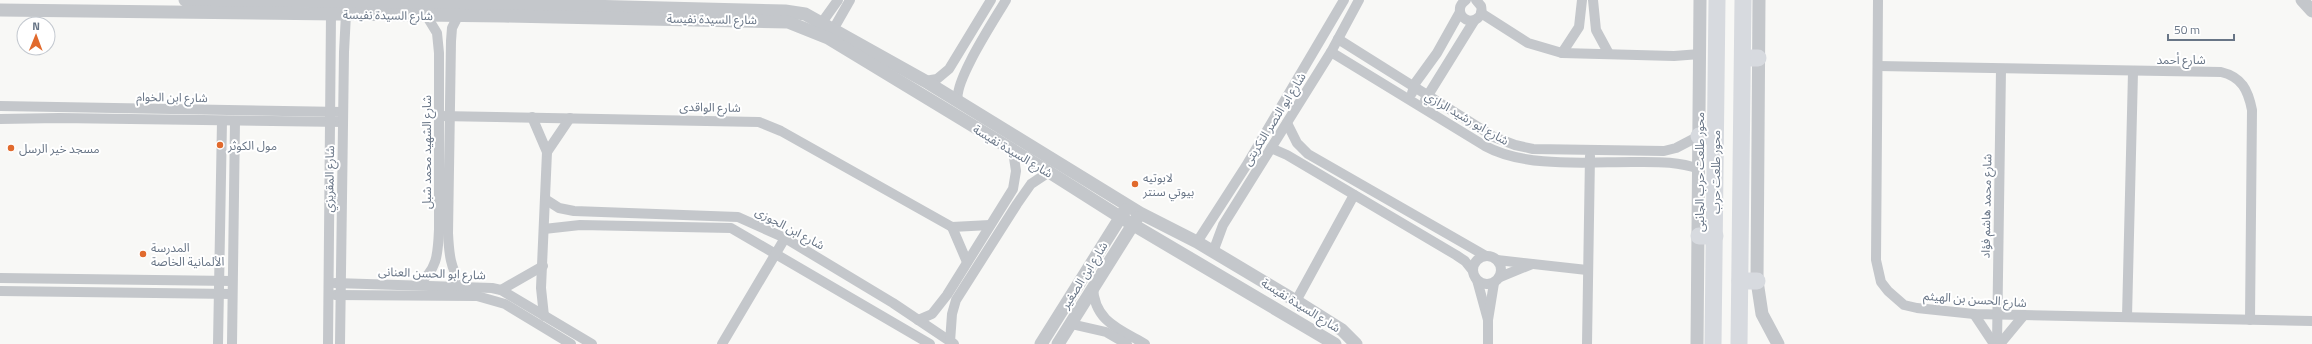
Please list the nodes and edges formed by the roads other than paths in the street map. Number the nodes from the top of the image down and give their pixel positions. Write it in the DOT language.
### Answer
graph roads {
  1 [pos="185,0"];
  2 [pos="252,0"];
  3 [pos="838,0"];
  4 [pos="850,0"];
  5 [pos="991,0"];
  6 [pos="1006,0"];
  7 [pos="1344,0"];
  8 [pos="1359,0"];
  9 [pos="1465,0"];
  10 [pos="1476,0"];
  11 [pos="1582,0"];
  12 [pos="1593,0"];
  13 [pos="1700,0"];
  14 [pos="1717,0"];
  15 [pos="1743,0"];
  16 [pos="1759,0"];
  17 [pos="1878,0"];
  18 [pos="636,3"];
  19 [pos="510,6"];
  20 [pos="0,10"];
  21 [pos="1460,12"];
  22 [pos="331,14"];
  23 [pos="346,14"];
  24 [pos="426,15"];
  25 [pos="458,16"];
  26 [pos="1478,17"];
  27 [pos="824,30"];
  28 [pos="1338,39"];
  29 [pos="1331,52"];
  30 [pos="1562,53"];
  31 [pos="1609,54"];
  32 [pos="1700,54"];
  33 [pos="1750,58"];
  34 [pos="1878,66"];
  35 [pos="2001,69"];
  36 [pos="2133,72"];
  37 [pos="924,81"];
  38 [pos="1414,88"];
  39 [pos="1428,95"];
  40 [pos="1409,99"];
  41 [pos="958,101"];
  42 [pos="0,106"];
  43 [pos="1421,107"];
  44 [pos="154,115"];
  45 [pos="445,116"];
  46 [pos="330,117"];
  47 [pos="343,117"];
  48 [pos="532,118"];
  49 [pos="570,118"];
  50 [pos="0,119"];
  51 [pos="222,121"];
  52 [pos="235,121"];
  53 [pos="1287,123"];
  54 [pos="1707,136"];
  55 [pos="1271,148"];
  56 [pos="1590,150"];
  57 [pos="1012,151"];
  58 [pos="547,152"];
  59 [pos="1590,162"];
  60 [pos="1699,169"];
  61 [pos="1049,172"];
  62 [pos="1354,195"];
  63 [pos="1007,198"];
  64 [pos="545,199"];
  65 [pos="1017,204"];
  66 [pos="1128,205"];
  67 [pos="1140,213"];
  68 [pos="1120,218"];
  69 [pos="1133,224"];
  70 [pos="990,225"];
  71 [pos="952,227"];
  72 [pos="544,229"];
  73 [pos="1707,236"];
  74 [pos="785,238"];
  75 [pos="1197,242"];
  76 [pos="1213,252"];
  77 [pos="776,253"];
  78 [pos="1486,256"];
  79 [pos="1497,260"];
  80 [pos="967,262"];
  81 [pos="1532,264"];
  82 [pos="543,266"];
  83 [pos="1587,270"];
  84 [pos="1475,276"];
  85 [pos="1,278"];
  86 [pos="1497,280"];
  87 [pos="218,281"];
  88 [pos="232,281"];
  89 [pos="1740,281"];
  90 [pos="1757,281"];
  91 [pos="329,283"];
  92 [pos="341,283"];
  93 [pos="418,284"];
  94 [pos="462,286"];
  95 [pos="483,286"];
  96 [pos="1093,287"];
  97 [pos="501,290"];
  98 [pos="0,291"];
  99 [pos="218,294"];
  100 [pos="232,294"];
  101 [pos="329,295"];
  102 [pos="340,295"];
  103 [pos="482,297"];
  104 [pos="952,297"];
  105 [pos="1296,301"];
  106 [pos="1974,314"];
  107 [pos="1998,314"];
  108 [pos="2024,315"];
  109 [pos="544,316"];
  110 [pos="2127,317"];
  111 [pos="918,320"];
  112 [pos="1488,320"];
  113 [pos="2250,320"];
  114 [pos="2312,322"];
  115 [pos="1071,324"];
  116 [pos="1109,328"];
  117 [pos="952,343"];
  118 [pos="218,344"];
  119 [pos="232,344"];
  120 [pos="328,344"];
  121 [pos="340,344"];
  122 [pos="571,344"];
  123 [pos="592,344"];
  124 [pos="722,344"];
  125 [pos="930,344"];
  126 [pos="1040,344"];
  127 [pos="1058,344"];
  128 [pos="1127,344"];
  129 [pos="1145,344"];
  130 [pos="1335,344"];
  131 [pos="1356,344"];
  132 [pos="1488,344"];
  133 [pos="1587,344"];
  134 [pos="1697,344"];
  135 [pos="1713,344"];
  136 [pos="1739,344"];
  137 [pos="1778,344"];
  138 [pos="1995,344"];
  139 [pos="2000,344"];
  1 -- 2 [label="street, شارع السيدة نفيسة"];
  2 -- 19 [label="street, شارع السيدة نفيسة"];
  3 -- 27 [label="street"];
  4 -- 27 [label="street"];
  5 -- 37 [label="street"];
  6 -- 41 [label="street"];
  7 -- 75 [label="street, شارع ابو النصر التكريتى"];
  8 -- 28 [label="street, شارع ابو النصر التكريتى"];
  9 -- 21 [label="street"];
  10 -- 26 [label="street"];
  11 -- 30 [label="street"];
  12 -- 31 [label="street"];
  13 -- 32 [label="street, محور طلعت حرب الجانبى"];
  14 -- 54 [label="main road, محور طلعت حرب"];
  15 -- 33 [label="main road"];
  16 -- 33 [label="street"];
  17 -- 34 [label="street, شارع الحسن بن الهيثم"];
  18 -- 19 [label="street, شارع السيدة نفيسة"];
  18 -- 27 [label="street, شارع السيدة نفيسة"];
  19 -- 25 [label="street, شارع السيدة نفيسة"];
  19 -- 27 [label="street, شارع السيدة نفيسة"];
  20 -- 22 [label="street, شارع السيدة نفيسة"];
  21 -- 26 [label="street"];
  21 -- 38 [label="street"];
  22 -- 23 [label="street, شارع السيدة نفيسة"];
  22 -- 46 [label="street, شارع المقريزي"];
  23 -- 24 [label="street, شارع السيدة نفيسة"];
  23 -- 47 [label="street, شارع المقريزي"];
  24 -- 25 [label="street, شارع السيدة نفيسة"];
  24 -- 45 [label="street, شارع الشهيد محمد شبل"];
  25 -- 45 [label="street, شارع الشهيد محمد شبل"];
  26 -- 30 [label="street"];
  26 -- 39 [label="street"];
  27 -- 37 [label="street, شارع السيدة نفيسة"];
  27 -- 57 [label="street, شارع السيدة نفيسة"];
  28 -- 29 [label="street, شارع ابو النصر التكريتى"];
  28 -- 38 [label="street, شارع ابو رشيد الرازي"];
  29 -- 40 [label="street, شارع ابو رشيد الرازي"];
  29 -- 53 [label="street, شارع ابو النصر التكريتى"];
  30 -- 31 [label="street"];
  31 -- 32 [label="street"];
  32 -- 54 [label="street, محور طلعت حرب الجانبى"];
  33 -- 89 [label="main road"];
  33 -- 90 [label="street"];
  34 -- 35 [label="street, شارع أحمد"];
  34 -- 106 [label="street, شارع الحسن بن الهيثم"];
  35 -- 36 [label="street, شارع أحمد"];
  35 -- 107 [label="street, شارع محمد هاشم فؤاد"];
  36 -- 110 [label="street"];
  36 -- 113 [label="street, شارع أحمد"];
  37 -- 41 [label="street, شارع السيدة نفيسة"];
  38 -- 39 [label="street, شارع ابو رشيد الرازي"];
  38 -- 40 [label="street"];
  39 -- 43 [label="street"];
  39 -- 56 [label="street, شارع ابو رشيد الرازي"];
  40 -- 43 [label="street, شارع ابو رشيد الرازي"];
  41 -- 66 [label="street, شارع السيدة نفيسة"];
  42 -- 44 [label="street, شارع ابن الخوام"];
  43 -- 59 [label="street, شارع ابو رشيد الرازي"];
  44 -- 46 [label="street, شارع ابن الخوام"];
  44 -- 50 [label="street, شارع ابن الخوام"];
  44 -- 51 [label="street, شارع ابن الخوام"];
  45 -- 48 [label="street, شارع الواقدى"];
  45 -- 93 [label="street, شارع الشهيد محمد شبل"];
  45 -- 94 [label="street, شارع الشهيد محمد شبل"];
  46 -- 47 [label="street, شارع ابن الخوام"];
  46 -- 52 [label="street, شارع ابن الخوام"];
  46 -- 91 [label="street, شارع المقريزي"];
  47 -- 92 [label="street, شارع المقريزي"];
  48 -- 49 [label="street, شارع الواقدى"];
  48 -- 58 [label="street"];
  49 -- 58 [label="street"];
  49 -- 71 [label="street, شارع الواقدى"];
  51 -- 52 [label="street, شارع ابن الخوام"];
  51 -- 87 [label="street"];
  52 -- 88 [label="street"];
  53 -- 55 [label="street, شارع ابو النصر التكريتى"];
  53 -- 78 [label="street"];
  54 -- 56 [label="street, شارع ابو رشيد الرازي"];
  54 -- 60 [label="street, محور طلعت حرب الجانبى"];
  54 -- 73 [label="main road, محور طلعت حرب"];
  55 -- 62 [label="street"];
  55 -- 76 [label="street, شارع ابو النصر التكريتى"];
  56 -- 59 [label="street"];
  57 -- 61 [label="street, شارع السيدة نفيسة"];
  57 -- 63 [label="street"];
  58 -- 64 [label="street"];
  59 -- 60 [label="street, شارع ابو رشيد الرازي"];
  59 -- 83 [label="street"];
  60 -- 73 [label="street, محور طلعت حرب الجانبى"];
  61 -- 65 [label="street"];
  61 -- 68 [label="street, شارع السيدة نفيسة"];
  62 -- 84 [label="street"];
  62 -- 105 [label="street"];
  63 -- 65 [label="street"];
  63 -- 70 [label="street"];
  64 -- 72 [label="street"];
  64 -- 74 [label="street, شارع ابن الجوزى"];
  65 -- 104 [label="street"];
  66 -- 67 [label="street, شارع السيدة نفيسة"];
  66 -- 68 [label="street, شارع ابن الصغير"];
  67 -- 69 [label="street, شارع ابن الصغير"];
  67 -- 75 [label="street, شارع السيدة نفيسة"];
  68 -- 69 [label="street, شارع السيدة نفيسة"];
  68 -- 126 [label="street, شارع ابن الصغير"];
  69 -- 96 [label="street, شارع ابن الصغير"];
  69 -- 130 [label="street, شارع السيدة نفيسة"];
  70 -- 71 [label="street"];
  70 -- 80 [label="street"];
  71 -- 80 [label="street"];
  72 -- 77 [label="street"];
  72 -- 82 [label="street"];
  73 -- 134 [label="street, محور طلعت حرب الجانبى"];
  73 -- 135 [label="main road, محور طلعت حرب"];
  74 -- 77 [label="street"];
  74 -- 111 [label="street, شارع ابن الجوزى"];
  75 -- 76 [label="street, شارع السيدة نفيسة"];
  76 -- 105 [label="street, شارع السيدة نفيسة"];
  77 -- 124 [label="street"];
  77 -- 125 [label="street"];
  78 -- 79 [label="street"];
  78 -- 84 [label="street"];
  79 -- 81 [label="street"];
  79 -- 86 [label="street"];
  80 -- 104 [label="street"];
  81 -- 83 [label="street"];
  81 -- 86 [label="street"];
  82 -- 97 [label="street"];
  82 -- 109 [label="street"];
  83 -- 133 [label="street"];
  84 -- 86 [label="street"];
  84 -- 112 [label="street"];
  85 -- 87 [label="street"];
  86 -- 112 [label="street"];
  87 -- 88 [label="street"];
  87 -- 99 [label="street"];
  88 -- 100 [label="street"];
  89 -- 90 [label="main road"];
  89 -- 136 [label="main road"];
  90 -- 137 [label="street"];
  91 -- 92 [label="street, شارع ابو الحسن العنانى"];
  91 -- 101 [label="street, شارع المقريزي"];
  92 -- 93 [label="street, شارع ابو الحسن العنانى"];
  92 -- 102 [label="street, شارع المقريزي"];
  93 -- 94 [label="street, شارع ابو الحسن العنانى"];
  94 -- 95 [label="street, شارع ابو الحسن العنانى"];
  95 -- 97 [label="street, شارع ابو الحسن العنانى"];
  95 -- 103 [label="street"];
  96 -- 115 [label="street, شارع ابن الصغير"];
  96 -- 116 [label="street"];
  97 -- 109 [label="street, شارع ابو الحسن العنانى"];
  98 -- 99 [label="street"];
  99 -- 100 [label="street"];
  99 -- 118 [label="street"];
  100 -- 119 [label="street"];
  101 -- 102 [label="street, شارع ابو الحسن العنانى"];
  101 -- 120 [label="street, شارع المقريزي"];
  102 -- 103 [label="street, شارع ابو الحسن العنانى"];
  102 -- 121 [label="street, شارع المقريزي"];
  103 -- 122 [label="street, شارع ابو الحسن العنانى"];
  104 -- 111 [label="street"];
  104 -- 117 [label="street"];
  105 -- 131 [label="street, شارع السيدة نفيسة"];
  106 -- 107 [label="street, شارع الحسن بن الهيثم"];
  106 -- 138 [label="street"];
  107 -- 108 [label="street, شارع الحسن بن الهيثم"];
  107 -- 138 [label="street, شارع محمد هاشم فؤاد"];
  108 -- 110 [label="street, شارع الحسن بن الهيثم"];
  108 -- 139 [label="street"];
  109 -- 123 [label="street, شارع ابو الحسن العنانى"];
  110 -- 113 [label="street, شارع الحسن بن الهيثم"];
  111 -- 117 [label="street, شارع ابن الجوزى"];
  112 -- 132 [label="street"];
  113 -- 114 [label="street, شارع الحسن بن الهيثم"];
  115 -- 116 [label="street"];
  115 -- 127 [label="street, شارع ابن الصغير"];
  116 -- 128 [label="street"];
  116 -- 129 [label="street"];
}
